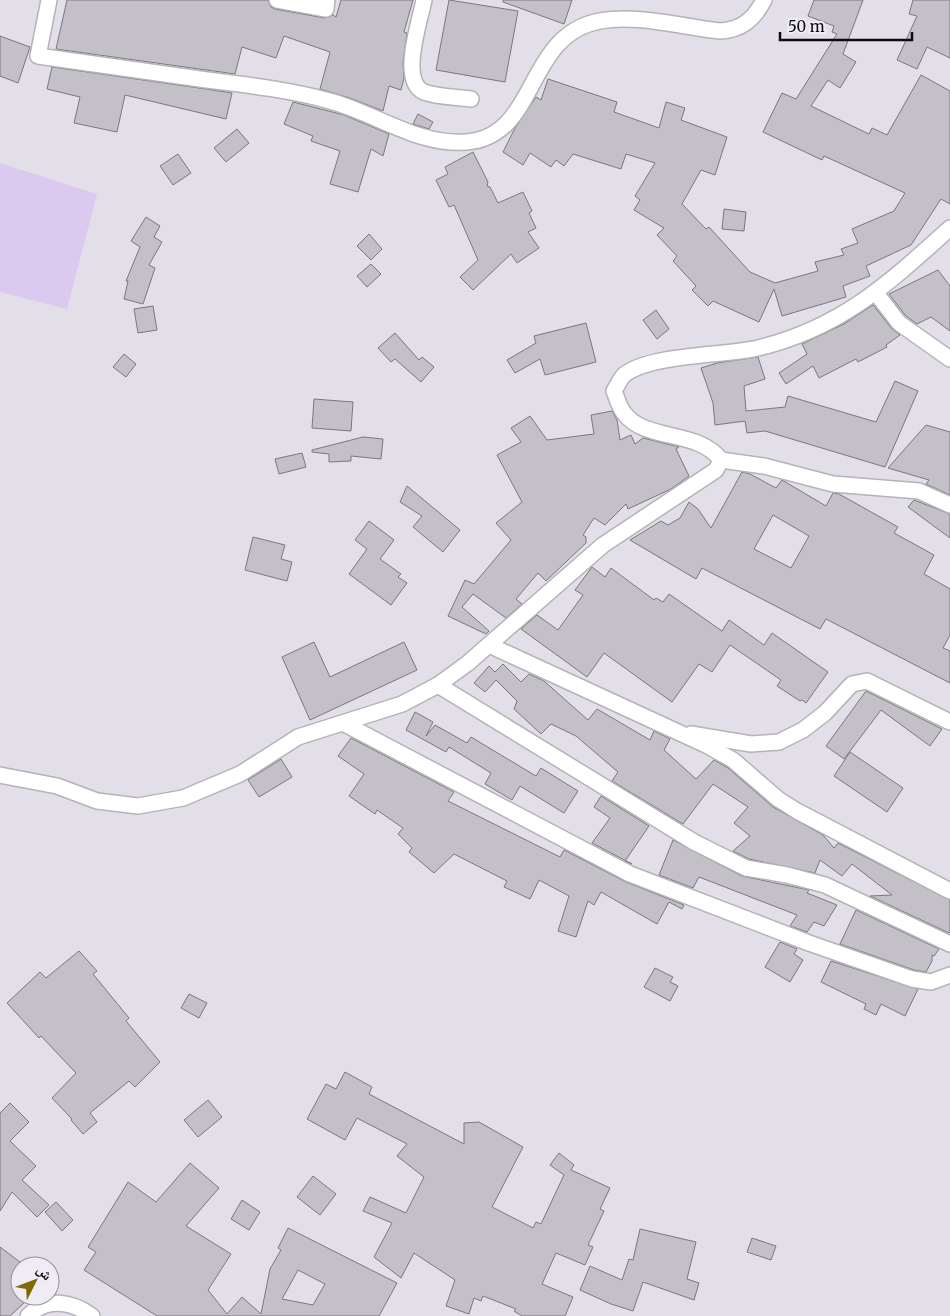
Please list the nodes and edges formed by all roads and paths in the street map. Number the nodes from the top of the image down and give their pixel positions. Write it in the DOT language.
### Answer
graph roads {
  1 [pos="49,0"];
  2 [pos="277,0"];
  3 [pos="328,0"];
  4 [pos="424,0"];
  5 [pos="764,0"];
  6 [pos="471,99"];
  7 [pos="950,228"];
  8 [pos="876,293"];
  9 [pos="950,359"];
  10 [pos="721,460"];
  11 [pos="950,505"];
  12 [pos="489,645"];
  13 [pos="438,685"];
  14 [pos="343,722"];
  15 [pos="950,722"];
  16 [pos="679,732"];
  17 [pos="0,775"];
  18 [pos="950,891"];
  19 [pos="950,944"];
  20 [pos="950,976"];
  21 [pos="28,1316"];
  22 [pos="92,1316"];
  1 -- 5 [label="street"];
  2 -- 3 [label="street"];
  4 -- 6 [label="street"];
  7 -- 8 [label="street"];
  8 -- 9 [label="street"];
  8 -- 10 [label="street"];
  10 -- 11 [label="street"];
  10 -- 12 [label="street"];
  12 -- 13 [label="street"];
  12 -- 16 [label="street"];
  13 -- 14 [label="street"];
  13 -- 19 [label="street"];
  14 -- 17 [label="street"];
  14 -- 20 [label="street"];
  15 -- 16 [label="street"];
  16 -- 18 [label="street"];
  21 -- 22 [label="street"];
}
